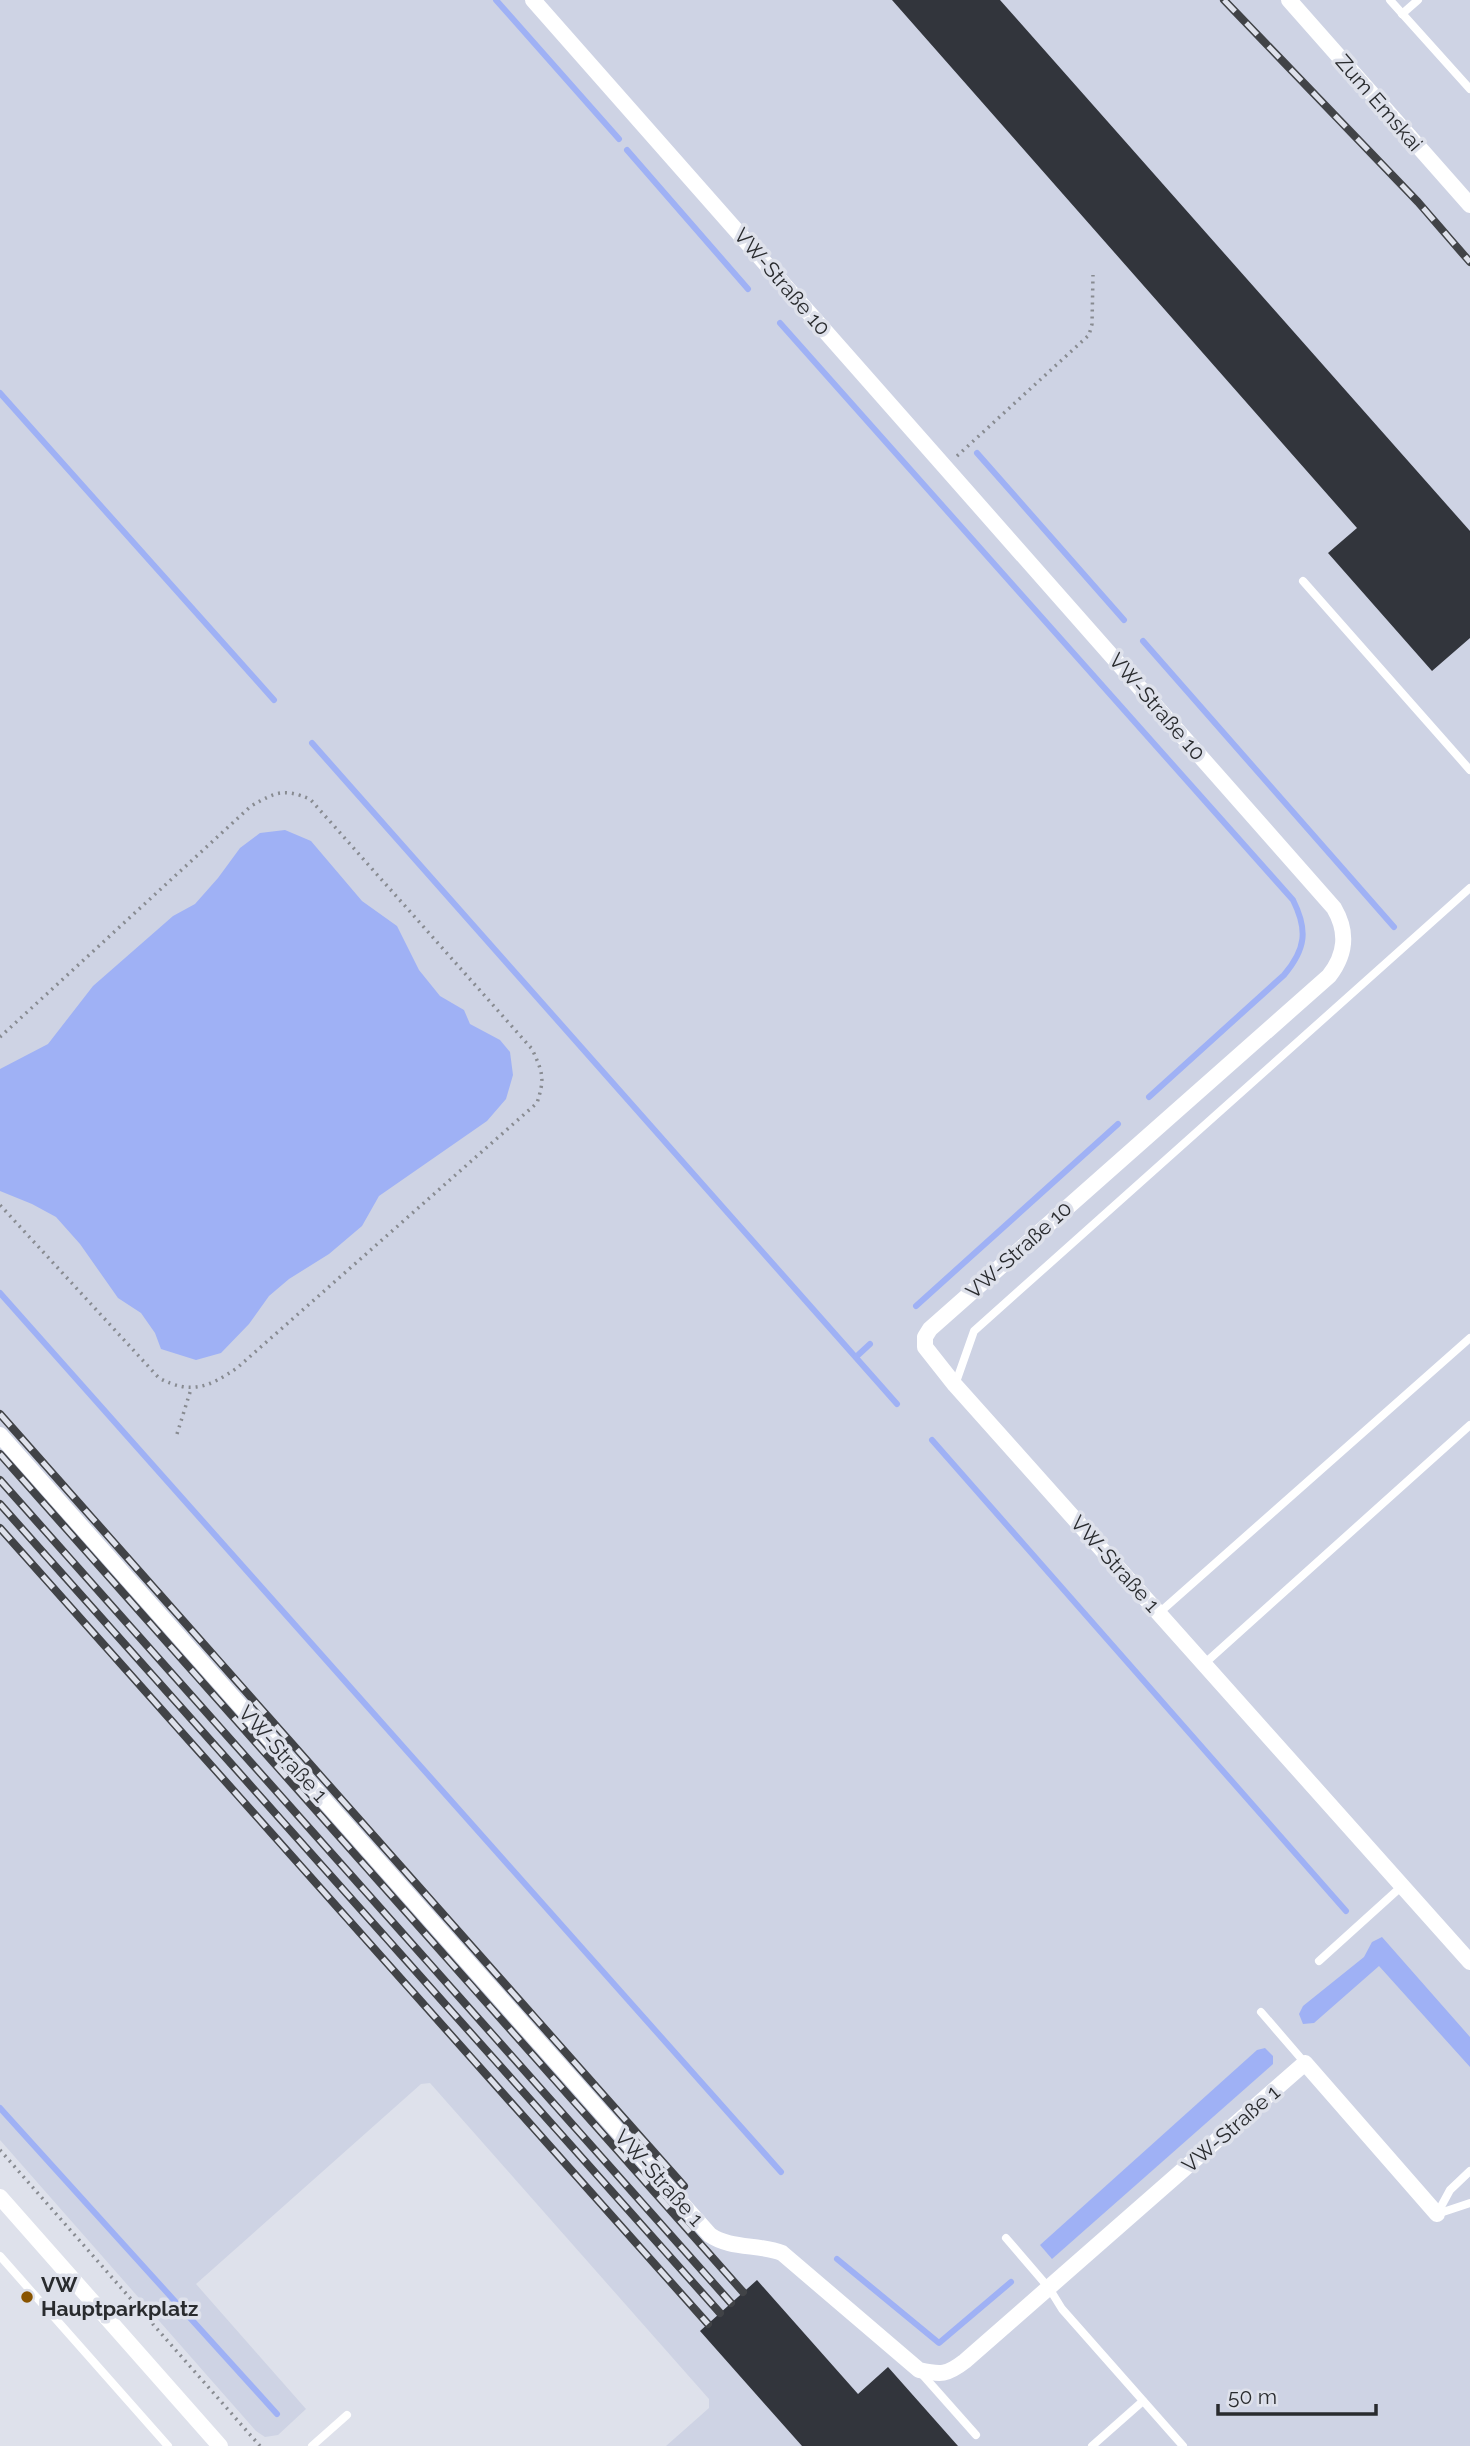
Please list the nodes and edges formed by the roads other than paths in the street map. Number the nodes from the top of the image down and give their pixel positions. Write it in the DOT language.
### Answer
graph roads {
  1 [pos="533,0"];
  2 [pos="1289,0"];
  3 [pos="1390,0"];
  4 [pos="1418,0"];
  5 [pos="1402,14"];
  6 [pos="1470,89"];
  7 [pos="1470,205"];
  8 [pos="1303,581"];
  9 [pos="1470,770"];
  10 [pos="1470,888"];
  11 [pos="1470,1338"];
  12 [pos="955,1385"];
  13 [pos="1470,1425"];
  14 [pos="0,1435"];
  15 [pos="1158,1613"];
  16 [pos="1203,1664"];
  17 [pos="1402,1886"];
  18 [pos="1319,1961"];
  19 [pos="1470,1962"];
  20 [pos="1261,2012"];
  21 [pos="1305,2063"];
  22 [pos="1470,2171"];
  23 [pos="0,2197"];
  24 [pos="1470,2203"];
  25 [pos="1437,2214"];
  26 [pos="1006,2238"];
  27 [pos="0,2256"];
  28 [pos="1049,2288"];
  29 [pos="919,2370"];
  30 [pos="1143,2401"];
  31 [pos="348,2415"];
  32 [pos="976,2435"];
  33 [pos="167,2446"];
  34 [pos="220,2446"];
  35 [pos="312,2446"];
  36 [pos="1092,2446"];
  37 [pos="1183,2446"];
  1 -- 12 [label="street, VW-Straße 10"];
  2 -- 7 [label="street, Zum Emskai"];
  3 -- 5 [label="lane"];
  4 -- 5 [label="lane"];
  5 -- 6 [label="lane"];
  8 -- 9 [label="lane"];
  10 -- 12 [label="lane"];
  11 -- 15 [label="lane"];
  12 -- 15 [label="street, VW-Straße 1"];
  13 -- 16 [label="lane"];
  14 -- 29 [label="street, VW-Straße 1"];
  15 -- 16 [label="street, VW-Straße 1"];
  16 -- 17 [label="street, VW-Straße 1"];
  17 -- 18 [label="lane"];
  17 -- 19 [label="street, VW-Straße 1"];
  20 -- 21 [label="lane"];
  21 -- 25 [label="street"];
  21 -- 28 [label="street, VW-Straße 1"];
  22 -- 25 [label="lane"];
  23 -- 34 [label="street"];
  24 -- 25 [label="lane"];
  26 -- 28 [label="lane"];
  27 -- 33 [label="lane"];
  28 -- 29 [label="street, VW-Straße 1"];
  28 -- 30 [label="lane"];
  29 -- 32 [label="lane"];
  30 -- 36 [label="lane"];
  30 -- 37 [label="lane"];
  31 -- 35 [label="lane"];
}
